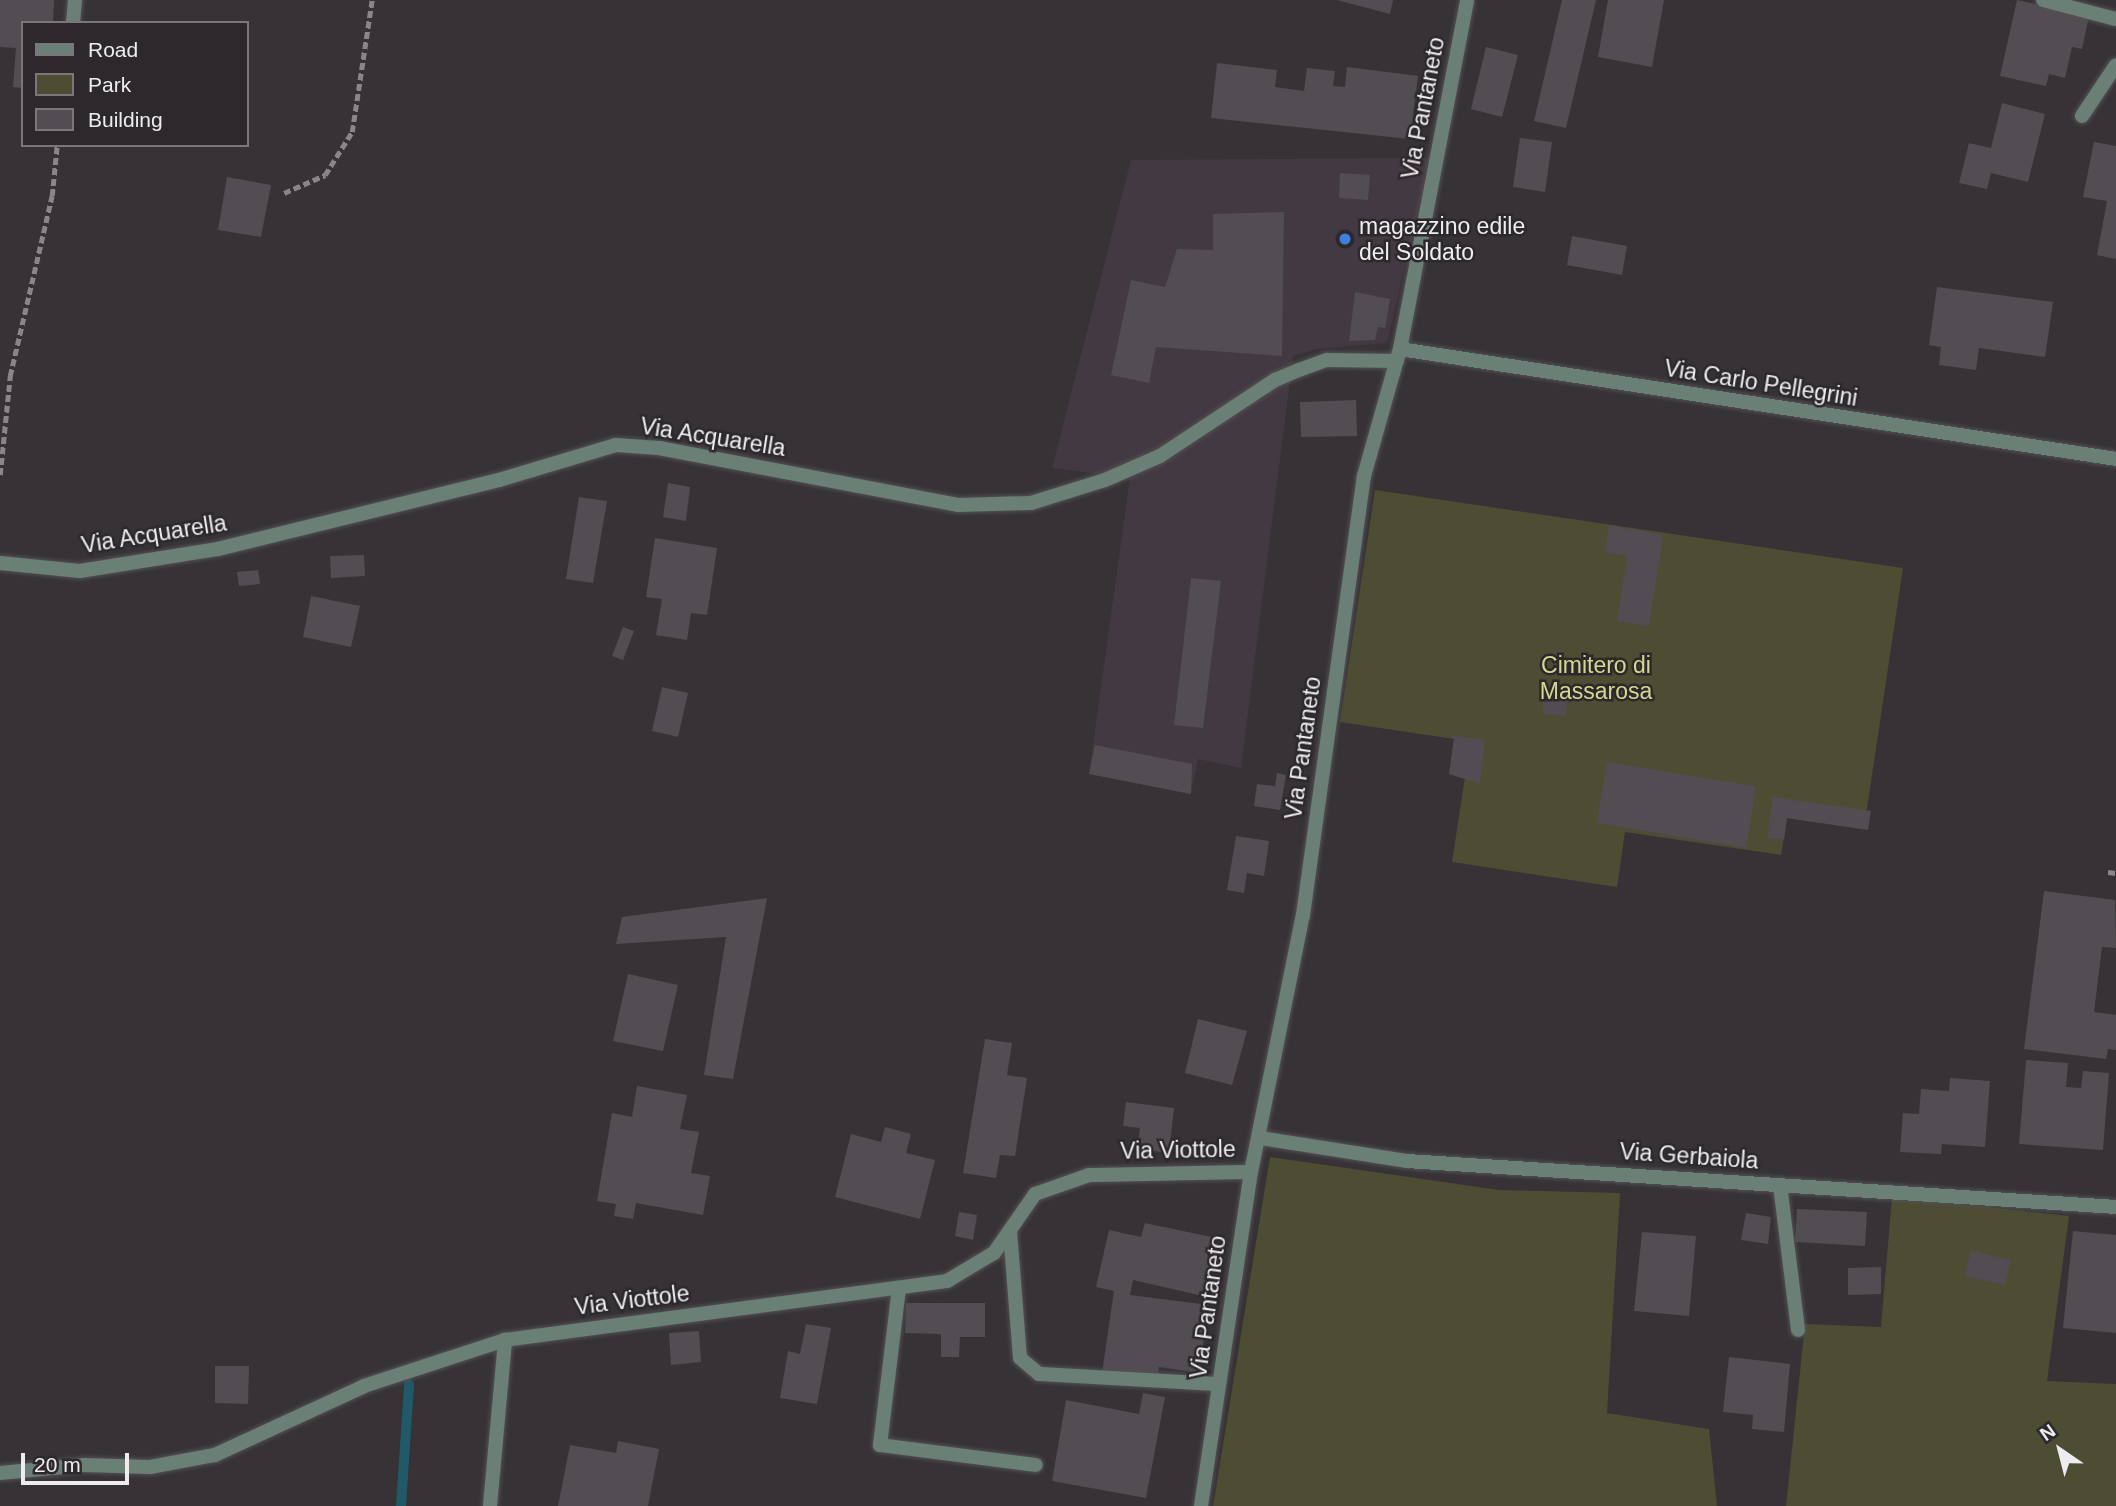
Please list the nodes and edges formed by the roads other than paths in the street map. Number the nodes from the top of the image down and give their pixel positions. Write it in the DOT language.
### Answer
graph roads {
  1 [pos="75,0"];
  2 [pos="1467,0"];
  3 [pos="2043,0"];
  4 [pos="2116,19"];
  5 [pos="72,21"];
  6 [pos="2116,65"];
  7 [pos="2082,116"];
  8 [pos="1398,355"];
  9 [pos="2116,459"];
  10 [pos="0,563"];
  11 [pos="1260,1138"];
  12 [pos="1251,1172"];
  13 [pos="1780,1185"];
  14 [pos="2116,1207"];
  15 [pos="1010,1231"];
  16 [pos="899,1288"];
  17 [pos="1798,1330"];
  18 [pos="506,1339"];
  19 [pos="1219,1384"];
  20 [pos="1036,1465"];
  21 [pos="0,1473"];
  22 [pos="490,1506"];
  23 [pos="1201,1506"];
  1 -- 5 [label="street"];
  2 -- 8 [label="street, Via Pantaneto"];
  3 -- 4 [label="street"];
  6 -- 7 [label="street"];
  8 -- 9 [label="street, Via Carlo Pellegrini"];
  8 -- 10 [label="street, Via Acquarella"];
  8 -- 11 [label="street, Via Pantaneto"];
  11 -- 12 [label="street, Via Pantaneto"];
  11 -- 13 [label="street, Via Gerbaiola"];
  12 -- 15 [label="street, Via Viottole"];
  12 -- 19 [label="street, Via Pantaneto"];
  13 -- 14 [label="street, Via Gerbaiola"];
  13 -- 17 [label="street"];
  15 -- 16 [label="street, Via Viottole"];
  15 -- 19 [label="street"];
  16 -- 18 [label="street, Via Viottole"];
  16 -- 20 [label="street"];
  18 -- 21 [label="street, Via Viottole"];
  18 -- 22 [label="street"];
  19 -- 23 [label="street, Via Pantaneto"];
}
